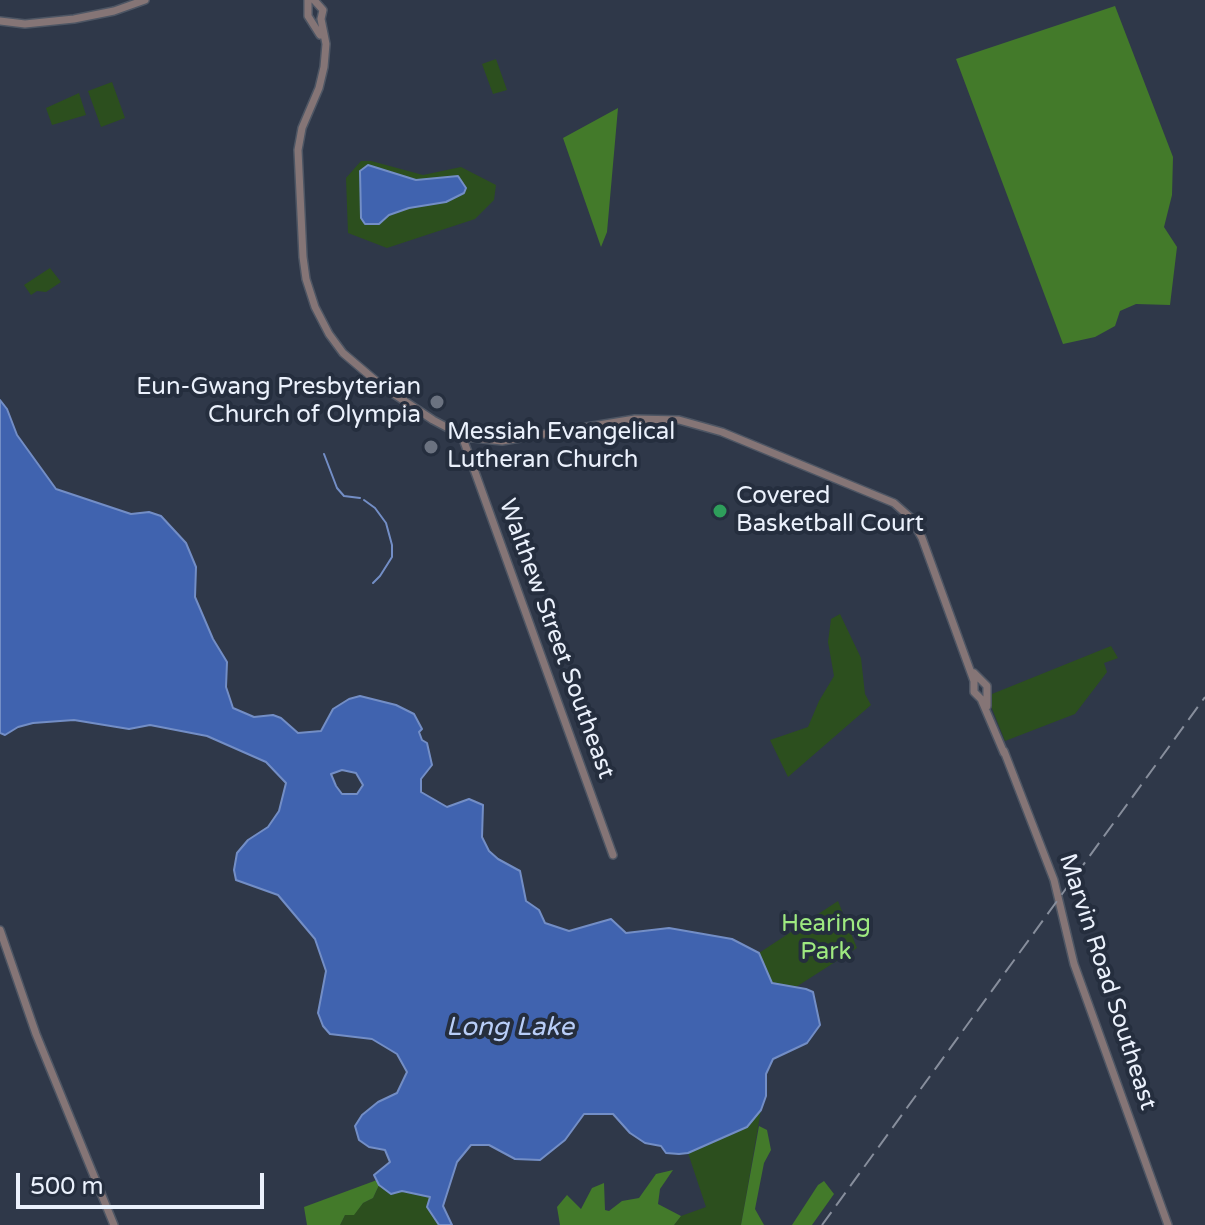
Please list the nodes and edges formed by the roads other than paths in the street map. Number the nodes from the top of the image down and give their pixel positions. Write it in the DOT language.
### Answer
graph roads {
  1 [pos="145,0"];
  2 [pos="312,3"];
  3 [pos="321,19"];
  4 [pos="312,20"];
  5 [pos="0,21"];
  6 [pos="324,48"];
  7 [pos="462,436"];
  8 [pos="978,684"];
  9 [pos="982,695"];
  10 [pos="613,855"];
  11 [pos="0,930"];
  12 [pos="114,1225"];
  13 [pos="1168,1225"];
  1 -- 5 [label="street"];
  2 -- 3 [label="street"];
  2 -- 4 [label="street"];
  3 -- 4 [label="street"];
  3 -- 6 [label="street"];
  4 -- 6 [label="street"];
  6 -- 7 [label="street"];
  7 -- 8 [label="street"];
  7 -- 10 [label="street, Walthew Street Southeast"];
  8 -- 9 [label="street"];
  8 -- 9 [label="street"];
  9 -- 13 [label="street, Marvin Road Southeast"];
  11 -- 12 [label="street"];
}
